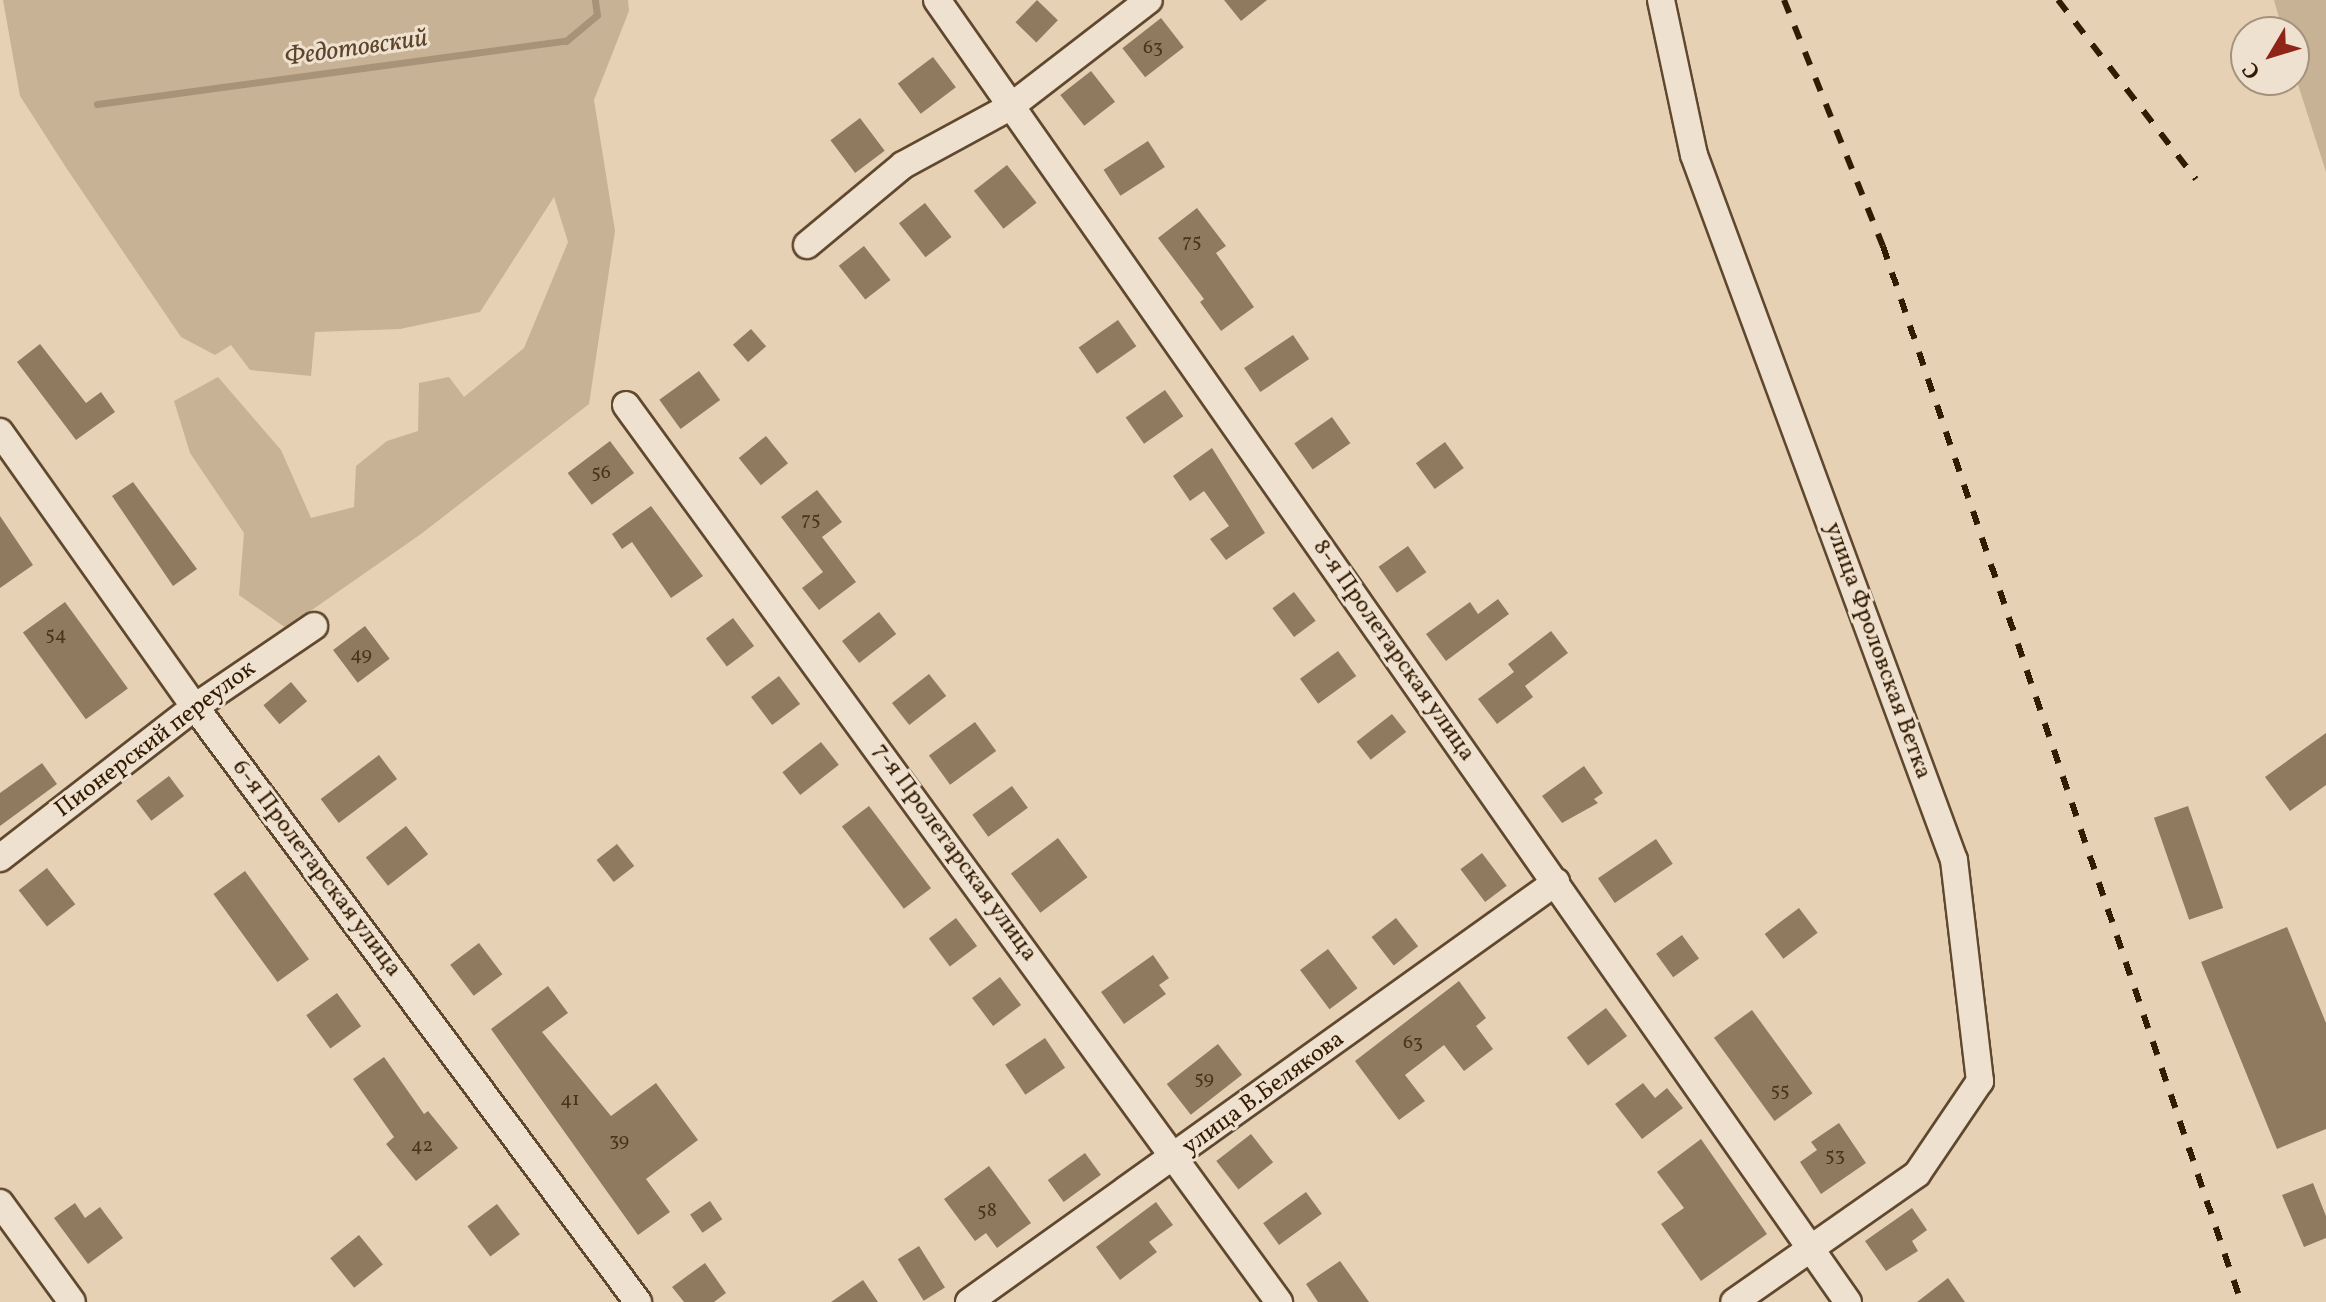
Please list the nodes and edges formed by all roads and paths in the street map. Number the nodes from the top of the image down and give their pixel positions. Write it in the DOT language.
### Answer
graph roads {
  1 [pos="937,0"];
  2 [pos="1149,0"];
  3 [pos="1661,0"];
  4 [pos="1010,107"];
  5 [pos="807,245"];
  6 [pos="626,405"];
  7 [pos="0,432"];
  8 [pos="314,626"];
  9 [pos="195,707"];
  10 [pos="0,858"];
  11 [pos="1556,882"];
  12 [pos="1177,1156"];
  13 [pos="0,1203"];
  14 [pos="1811,1249"];
  15 [pos="72,1302"];
  16 [pos="638,1302"];
  17 [pos="969,1302"];
  18 [pos="1279,1302"];
  19 [pos="1734,1302"];
  20 [pos="1848,1302"];
  1 -- 4 [label="street, 8-я Пролетарская улица"];
  2 -- 4 [label="street"];
  3 -- 14 [label="street, улица Фроловская Ветка"];
  4 -- 5 [label="street"];
  4 -- 11 [label="street, 8-я Пролетарская улица"];
  6 -- 12 [label="street, 7-я Пролетарская улица"];
  7 -- 9 [label="street, 6-я Пролетарская улица"];
  8 -- 9 [label="street, Пионерский переулок"];
  9 -- 10 [label="street, Пионерский переулок"];
  9 -- 16 [label="street, 6-я Пролетарская улица"];
  11 -- 12 [label="street, улица В.Белякова"];
  11 -- 14 [label="street, 8-я Пролетарская улица"];
  12 -- 17 [label="street, улица В.Белякова"];
  12 -- 18 [label="street, 7-я Пролетарская улица"];
  13 -- 15 [label="street"];
  14 -- 19 [label="street, улица Фроловская Ветка"];
  14 -- 20 [label="street, 8-я Пролетарская улица"];
}
